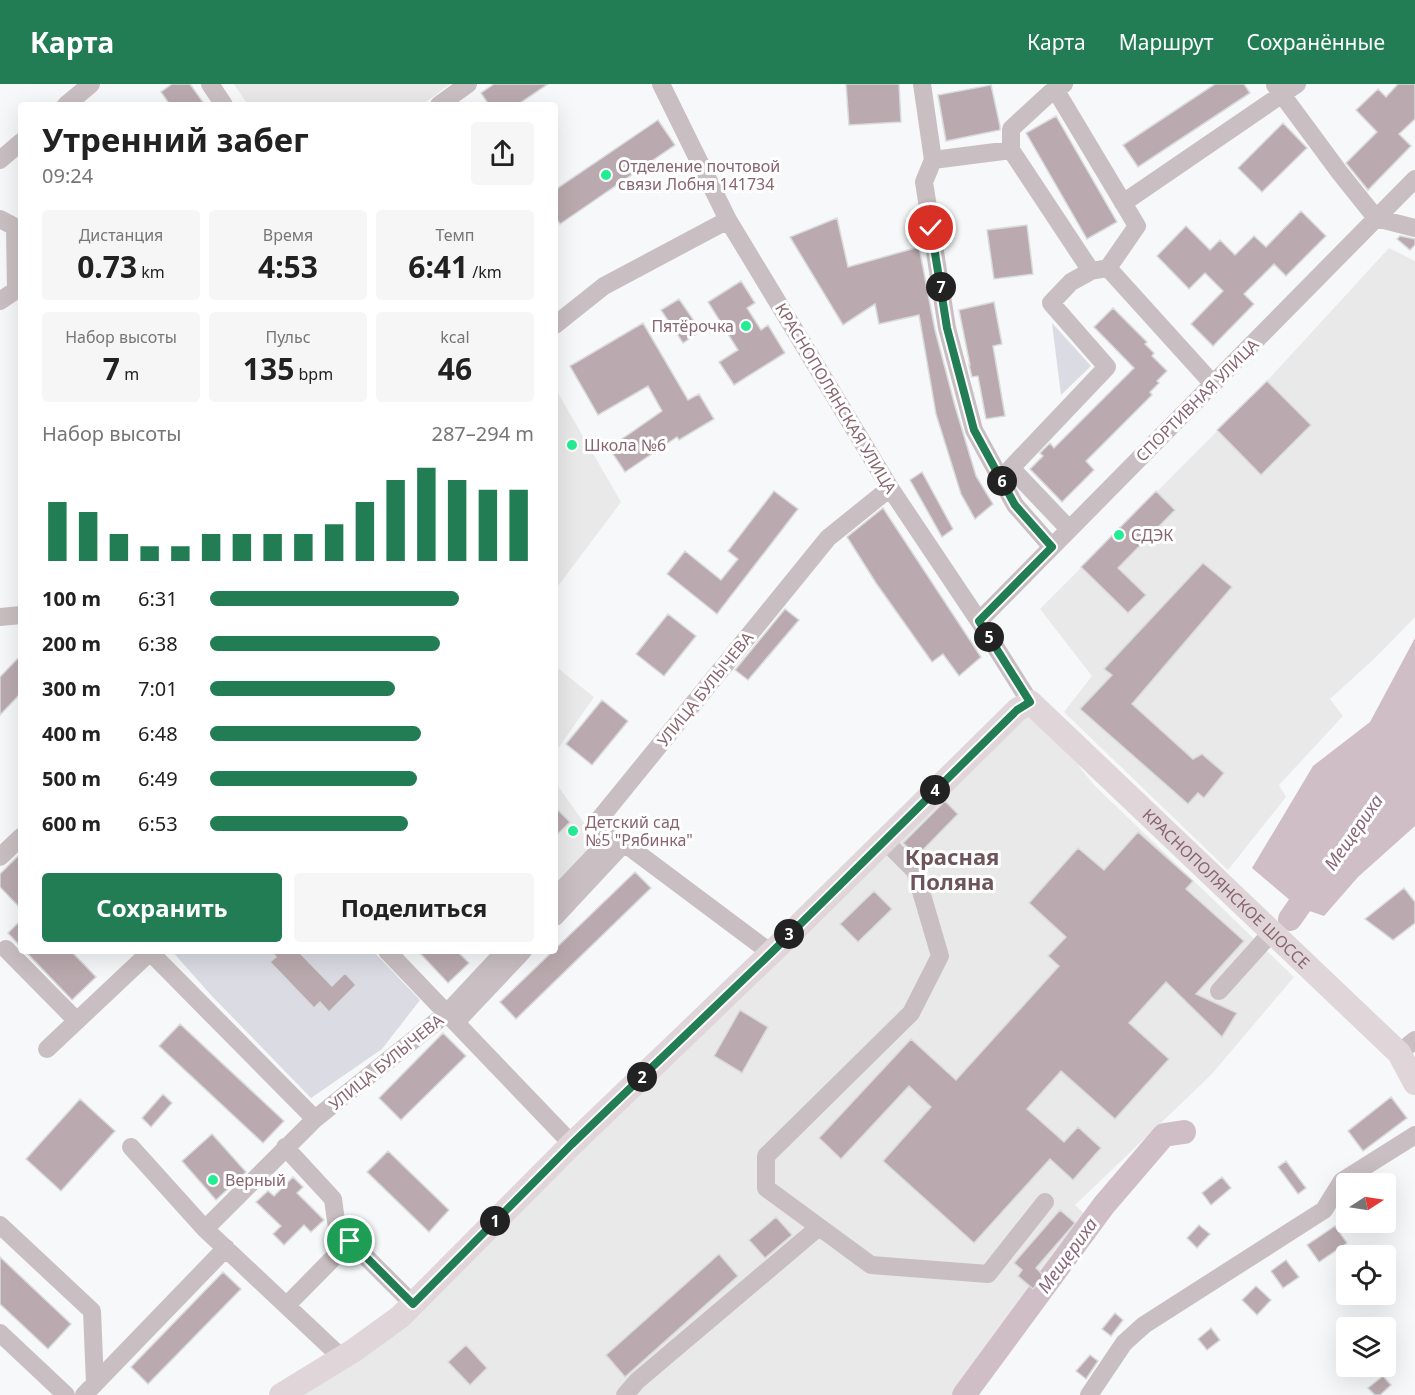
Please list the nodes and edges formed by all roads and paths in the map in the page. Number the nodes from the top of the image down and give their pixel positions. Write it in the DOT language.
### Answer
graph roads {
  1 [pos="91,84"];
  2 [pos="210,84"];
  3 [pos="468,84"];
  4 [pos="661,84"];
  5 [pos="922,84"];
  6 [pos="1060,87"];
  7 [pos="1284,87"];
  8 [pos="70,102"];
  9 [pos="222,102"];
  10 [pos="443,102"];
  11 [pos="18,145"];
  12 [pos="1011,150"];
  13 [pos="0,160"];
  14 [pos="933,160"];
  15 [pos="1415,179"];
  16 [pos="1124,203"];
  17 [pos="1376,218"];
  18 [pos="0,219"];
  19 [pos="728,220"];
  20 [pos="1415,228"];
  21 [pos="1100,270"];
  22 [pos="0,301"];
  23 [pos="558,323"];
  24 [pos="1213,384"];
  25 [pos="890,488"];
  26 [pos="1070,529"];
  27 [pos="1052,547"];
  28 [pos="18,615"];
  29 [pos="0,617"];
  30 [pos="979,621"];
  31 [pos="1030,702"];
  32 [pos="18,840"];
  33 [pos="884,840"];
  34 [pos="0,857"];
  35 [pos="558,894"];
  36 [pos="558,914"];
  37 [pos="1272,932"];
  38 [pos="6,949"];
  39 [pos="771,953"];
  40 [pos="147,954"];
  41 [pos="151,954"];
  42 [pos="390,954"];
  43 [pos="503,954"];
  44 [pos="520,954"];
  45 [pos="1219,991"];
  46 [pos="452,1017"];
  47 [pos="77,1020"];
  48 [pos="1407,1046"];
  49 [pos="47,1049"];
  50 [pos="1415,1083"];
  51 [pos="315,1119"];
  52 [pos="1415,1135"];
  53 [pos="572,1144"];
  54 [pos="285,1147"];
  55 [pos="130,1148"];
  56 [pos="1045,1202"];
  57 [pos="0,1224"];
  58 [pos="819,1227"];
  59 [pos="205,1229"];
  60 [pos="350,1241"];
  61 [pos="226,1248"];
  62 [pos="413,1304"];
  63 [pos="287,1305"];
  64 [pos="0,1333"];
  65 [pos="342,1358"];
  66 [pos="87,1392"];
  67 [pos="66,1395"];
  68 [pos="281,1395"];
  69 [pos="625,1395"];
  70 [pos="1089,1395"];
  1 -- 8 [label="street"];
  2 -- 9 [label="street"];
  3 -- 10 [label="street"];
  4 -- 19 [label="street, КРАСНОПОЛЯНСКАЯ УЛИЦА"];
  5 -- 14 [label="street"];
  6 -- 12 [label="street"];
  6 -- 16 [label="street"];
  7 -- 16 [label="street"];
  7 -- 17 [label="street"];
  11 -- 13 [label="street"];
  12 -- 14 [label="street"];
  12 -- 21 [label="street"];
  14 -- 27 [label="street"];
  15 -- 17 [label="street, СПОРТИВНАЯ УЛИЦА"];
  16 -- 21 [label="street"];
  17 -- 20 [label="street"];
  17 -- 24 [label="street, СПОРТИВНАЯ УЛИЦА"];
  18 -- 22 [label="street"];
  19 -- 23 [label="street"];
  19 -- 25 [label="street, КРАСНОПОЛЯНСКАЯ УЛИЦА"];
  21 -- 24 [label="street"];
  21 -- 26 [label="street"];
  24 -- 26 [label="street, СПОРТИВНАЯ УЛИЦА"];
  25 -- 30 [label="street, КРАСНОПОЛЯНСКАЯ УЛИЦА"];
  25 -- 35 [label="street, УЛИЦА БУЛЫЧЕВА"];
  26 -- 27 [label="street, СПОРТИВНАЯ УЛИЦА"];
  27 -- 30 [label="street, СПОРТИВНАЯ УЛИЦА"];
  28 -- 29 [label="street"];
  30 -- 31 [label="street, КРАСНОПОЛЯНСКАЯ УЛИЦА"];
  31 -- 33 [label="main road"];
  31 -- 37 [label="main road, КРАСНОПОЛЯНСКОЕ ШОССЕ"];
  32 -- 34 [label="street"];
  33 -- 39 [label="main road"];
  33 -- 58 [label="street"];
  36 -- 39 [label="street"];
  37 -- 45 [label="street"];
  37 -- 48 [label="main road, КРАСНОПОЛЯНСКОЕ ШОССЕ"];
  38 -- 47 [label="street"];
  39 -- 53 [label="main road"];
  40 -- 47 [label="street"];
  41 -- 51 [label="street"];
  42 -- 46 [label="street"];
  43 -- 46 [label="street, УЛИЦА БУЛЫЧЕВА"];
  44 -- 46 [label="street"];
  46 -- 51 [label="street, УЛИЦА БУЛЫЧЕВА"];
  46 -- 53 [label="street"];
  47 -- 49 [label="street"];
  48 -- 50 [label="main road, КРАСНОПОЛЯНСКОЕ ШОССЕ"];
  51 -- 54 [label="street, УЛИЦА БУЛЫЧЕВА"];
  52 -- 70 [label="street"];
  53 -- 62 [label="main road"];
  54 -- 59 [label="street, УЛИЦА БУЛЫЧЕВА"];
  54 -- 60 [label="street"];
  55 -- 59 [label="street"];
  56 -- 58 [label="street"];
  57 -- 66 [label="street"];
  58 -- 69 [label="street"];
  59 -- 61 [label="street"];
  60 -- 62 [label="street"];
  60 -- 63 [label="street"];
  61 -- 63 [label="street"];
  61 -- 66 [label="street"];
  62 -- 65 [label="main road"];
  63 -- 65 [label="street"];
  64 -- 67 [label="street"];
  65 -- 68 [label="main road"];
}
